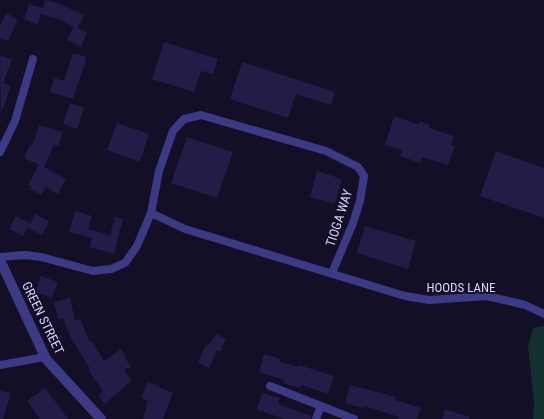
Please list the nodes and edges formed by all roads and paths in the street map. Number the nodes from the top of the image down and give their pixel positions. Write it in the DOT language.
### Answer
graph roads {
  1 [pos="34,59"];
  2 [pos="0,152"];
  3 [pos="151,213"];
  4 [pos="0,258"];
  5 [pos="332,273"];
  6 [pos="544,314"];
  7 [pos="45,356"];
  8 [pos="0,365"];
  9 [pos="270,386"];
  10 [pos="321,406"];
  11 [pos="102,419"];
  12 [pos="316,419"];
  13 [pos="354,419"];
  1 -- 2 [label="street"];
  3 -- 4 [label="street, TIOGA WAY"];
  3 -- 5 [label="street"];
  3 -- 5 [label="street, TIOGA WAY"];
  4 -- 7 [label="street, GREEN STREET"];
  5 -- 6 [label="street, HOODS LANE"];
  7 -- 8 [label="street"];
  7 -- 11 [label="street, GREEN STREET"];
  9 -- 10 [label="street"];
  10 -- 12 [label="street"];
  10 -- 13 [label="street"];
}
